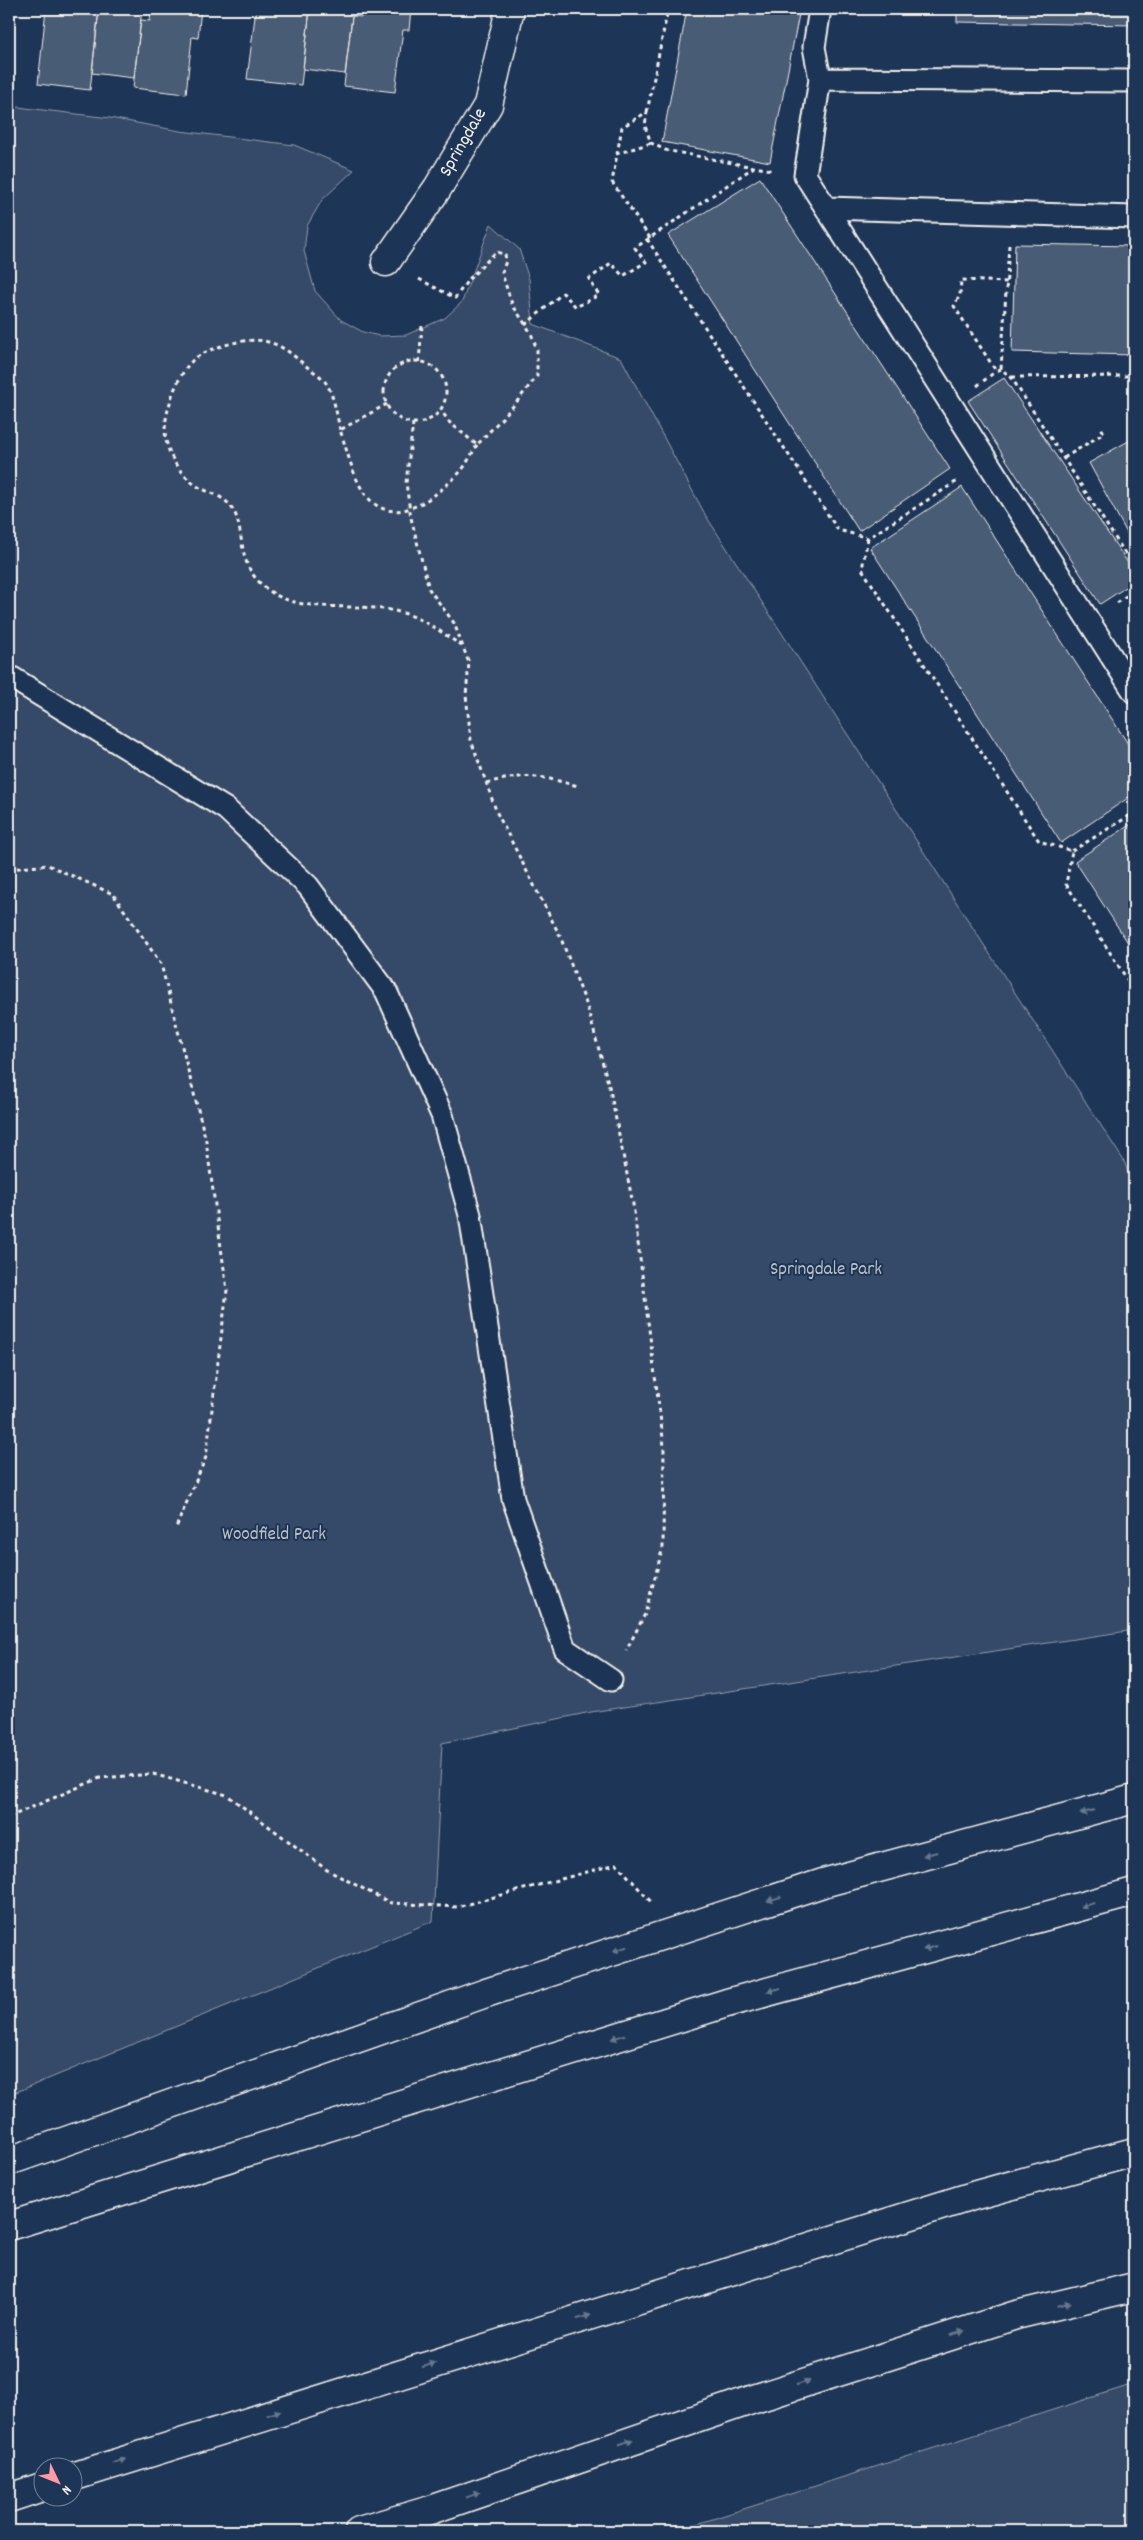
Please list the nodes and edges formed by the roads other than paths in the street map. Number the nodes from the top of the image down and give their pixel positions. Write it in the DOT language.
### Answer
graph roads {
  1 [pos="510,9"];
  2 [pos="820,9"];
  3 [pos="820,79"];
  4 [pos="1134,81"];
  5 [pos="826,208"];
  6 [pos="1134,217"];
  7 [pos="386,262"];
  8 [pos="9,676"];
  9 [pos="1134,692"];
  10 [pos="611,1680"];
  11 [pos="1134,1799"];
  12 [pos="1134,1892"];
  13 [pos="1134,2152"];
  14 [pos="9,2161"];
  15 [pos="9,2226"];
  16 [pos="1134,2287"];
  17 [pos="82,2474"];
  18 [pos="32,2490"];
  19 [pos="9,2498"];
  20 [pos="359,2531"];
  1 -- 7 [label="main road, Springdale"];
  2 -- 3 [label="lane"];
  3 -- 4 [label="lane"];
  3 -- 5 [label="lane"];
  5 -- 6 [label="lane"];
  5 -- 9 [label="lane"];
  8 -- 10 [label="lane"];
  11 -- 14 [label="main road, one-way"];
  12 -- 15 [label="main road, one-way"];
  17 -- 13 [label="main road, one-way"];
  20 -- 16 [label="main road, one-way"];
  18 -- 19 [label="main road"];
}
